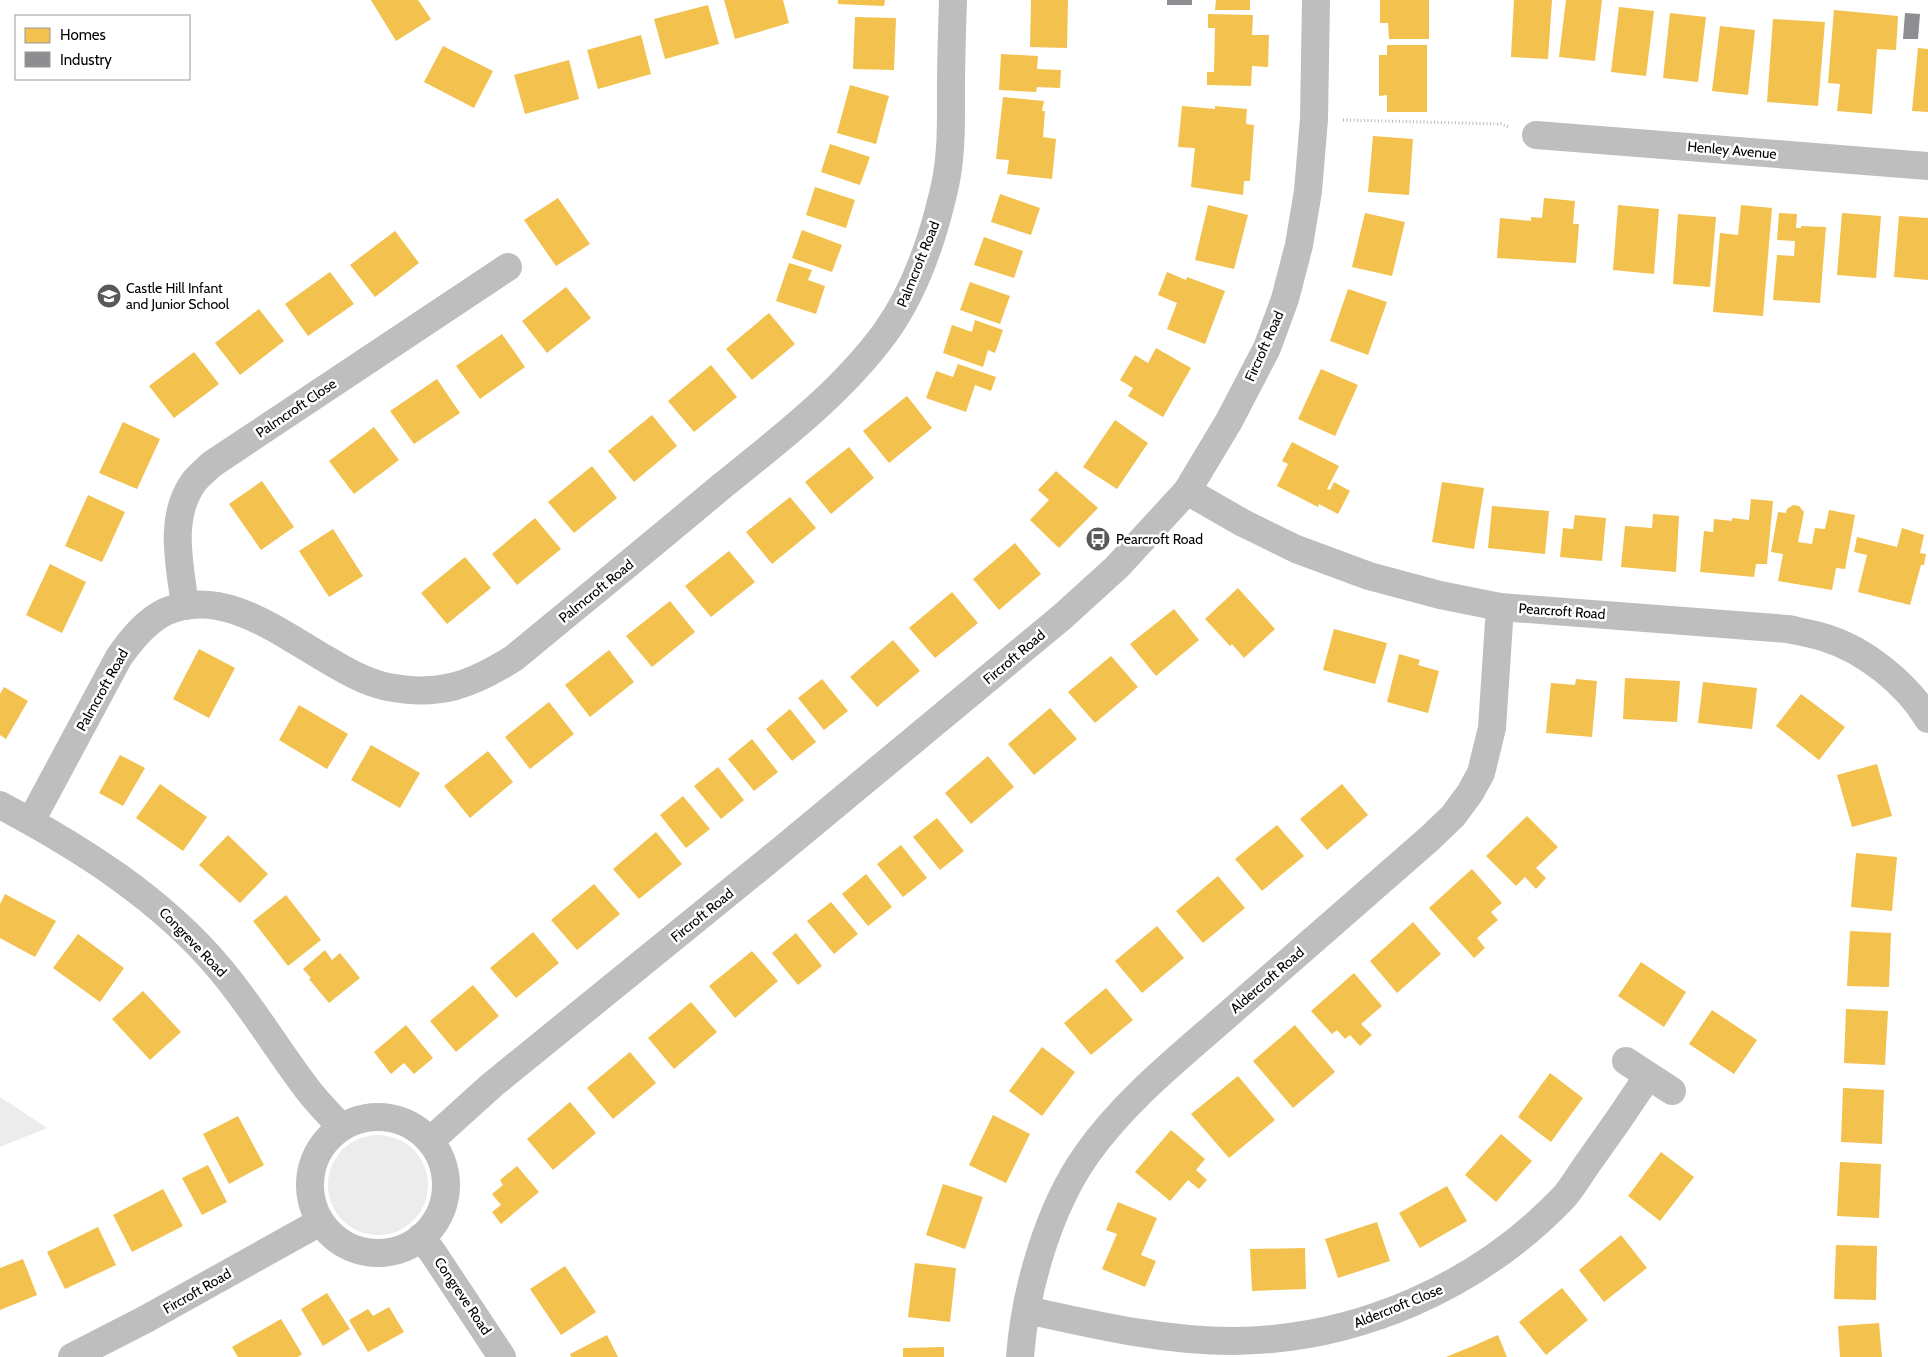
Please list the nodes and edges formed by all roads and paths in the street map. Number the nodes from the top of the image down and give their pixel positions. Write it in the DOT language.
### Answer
graph roads {
  1 [pos="953,0"];
  2 [pos="1316,0"];
  3 [pos="1314,119"];
  4 [pos="1536,135"];
  5 [pos="1928,166"];
  6 [pos="508,267"];
  7 [pos="1186,491"];
  8 [pos="185,606"];
  9 [pos="1500,607"];
  10 [pos="1928,719"];
  11 [pos="0,805"];
  12 [pos="31,821"];
  13 [pos="1626,1061"];
  14 [pos="1648,1076"];
  15 [pos="1672,1092"];
  16 [pos="341,1127"];
  17 [pos="430,1141"];
  18 [pos="320,1222"];
  19 [pos="421,1237"];
  20 [pos="1027,1310"];
  21 [pos="72,1357"];
  22 [pos="502,1357"];
  23 [pos="1020,1357"];
  1 -- 8 [label="street, Palmcroft Road"];
  2 -- 3 [label="street, Fircroft Road"];
  3 -- 4 [label="path"];
  3 -- 7 [label="street, Fircroft Road"];
  4 -- 5 [label="street, Henley Avenue"];
  6 -- 8 [label="street, Palmcroft Close"];
  7 -- 9 [label="street, Pearcroft Road"];
  7 -- 17 [label="street, Fircroft Road"];
  8 -- 12 [label="street, Palmcroft Road"];
  9 -- 10 [label="street, Pearcroft Road"];
  9 -- 20 [label="street, Aldercroft Road"];
  11 -- 12 [label="street, Congreve Road"];
  12 -- 16 [label="street, Congreve Road"];
  13 -- 14 [label="street"];
  14 -- 15 [label="street"];
  14 -- 20 [label="street, Aldercroft Close"];
  16 -- 17 [label="street"];
  16 -- 18 [label="street"];
  17 -- 19 [label="street"];
  18 -- 19 [label="street"];
  18 -- 21 [label="street, Fircroft Road"];
  19 -- 22 [label="street, Congreve Road"];
  20 -- 23 [label="street, Aldercroft Road"];
}
